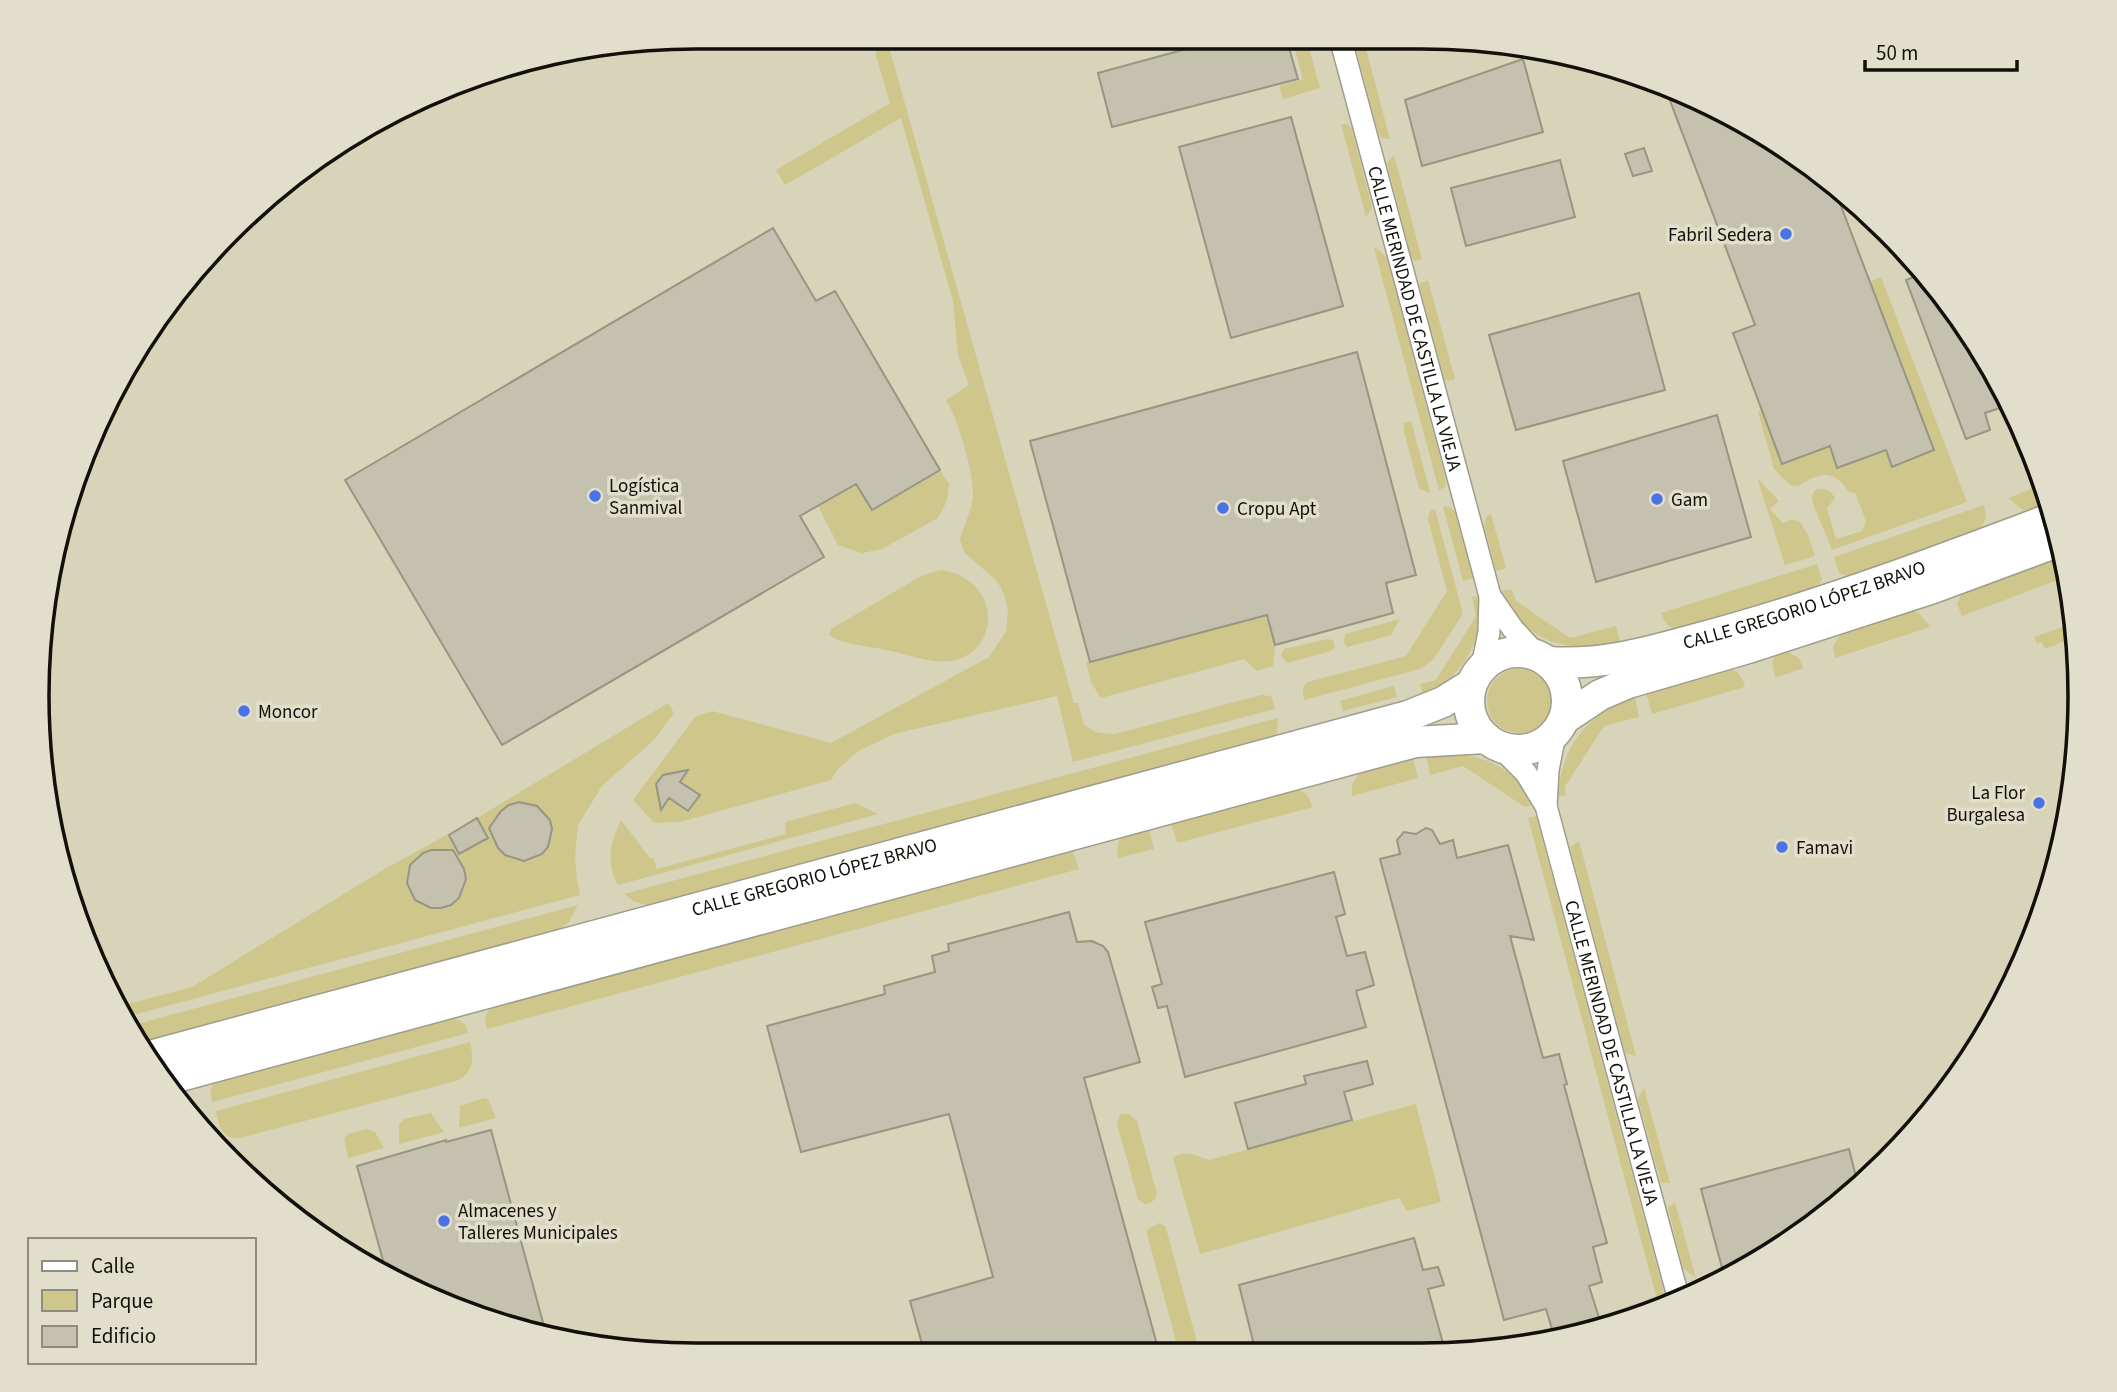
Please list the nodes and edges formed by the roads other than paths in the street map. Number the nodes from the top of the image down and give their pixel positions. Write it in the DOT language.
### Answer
graph roads {
  1 [pos="1343,49"];
  2 [pos="2044,521"];
  3 [pos="2050,545"];
  4 [pos="1490,596"];
  5 [pos="1543,658"];
  6 [pos="1477,676"];
  7 [pos="1560,726"];
  8 [pos="1493,742"];
  9 [pos="1546,806"];
  10 [pos="157,1054"];
  11 [pos="174,1078"];
  12 [pos="1676,1290"];
  1 -- 4 [label="street, CALLE MERINDAD DE CASTILLA LA VIEJA"];
  2 -- 5 [label="main road, CALLE GREGORIO LÓPEZ BRAVO"];
  3 -- 7 [label="main road, CALLE GREGORIO LÓPEZ BRAVO"];
  4 -- 5 [label="street, CALLE MERINDAD DE CASTILLA LA VIEJA"];
  4 -- 6 [label="street, CALLE MERINDAD DE CASTILLA LA VIEJA"];
  5 -- 6 [label="main road"];
  5 -- 7 [label="main road"];
  6 -- 8 [label="main road"];
  6 -- 10 [label="main road, CALLE GREGORIO LÓPEZ BRAVO"];
  7 -- 8 [label="main road"];
  7 -- 9 [label="street, CALLE MERINDAD DE CASTILLA LA VIEJA"];
  8 -- 9 [label="street, CALLE MERINDAD DE CASTILLA LA VIEJA"];
  8 -- 11 [label="main road, CALLE GREGORIO LÓPEZ BRAVO"];
  9 -- 12 [label="street, CALLE MERINDAD DE CASTILLA LA VIEJA"];
}
